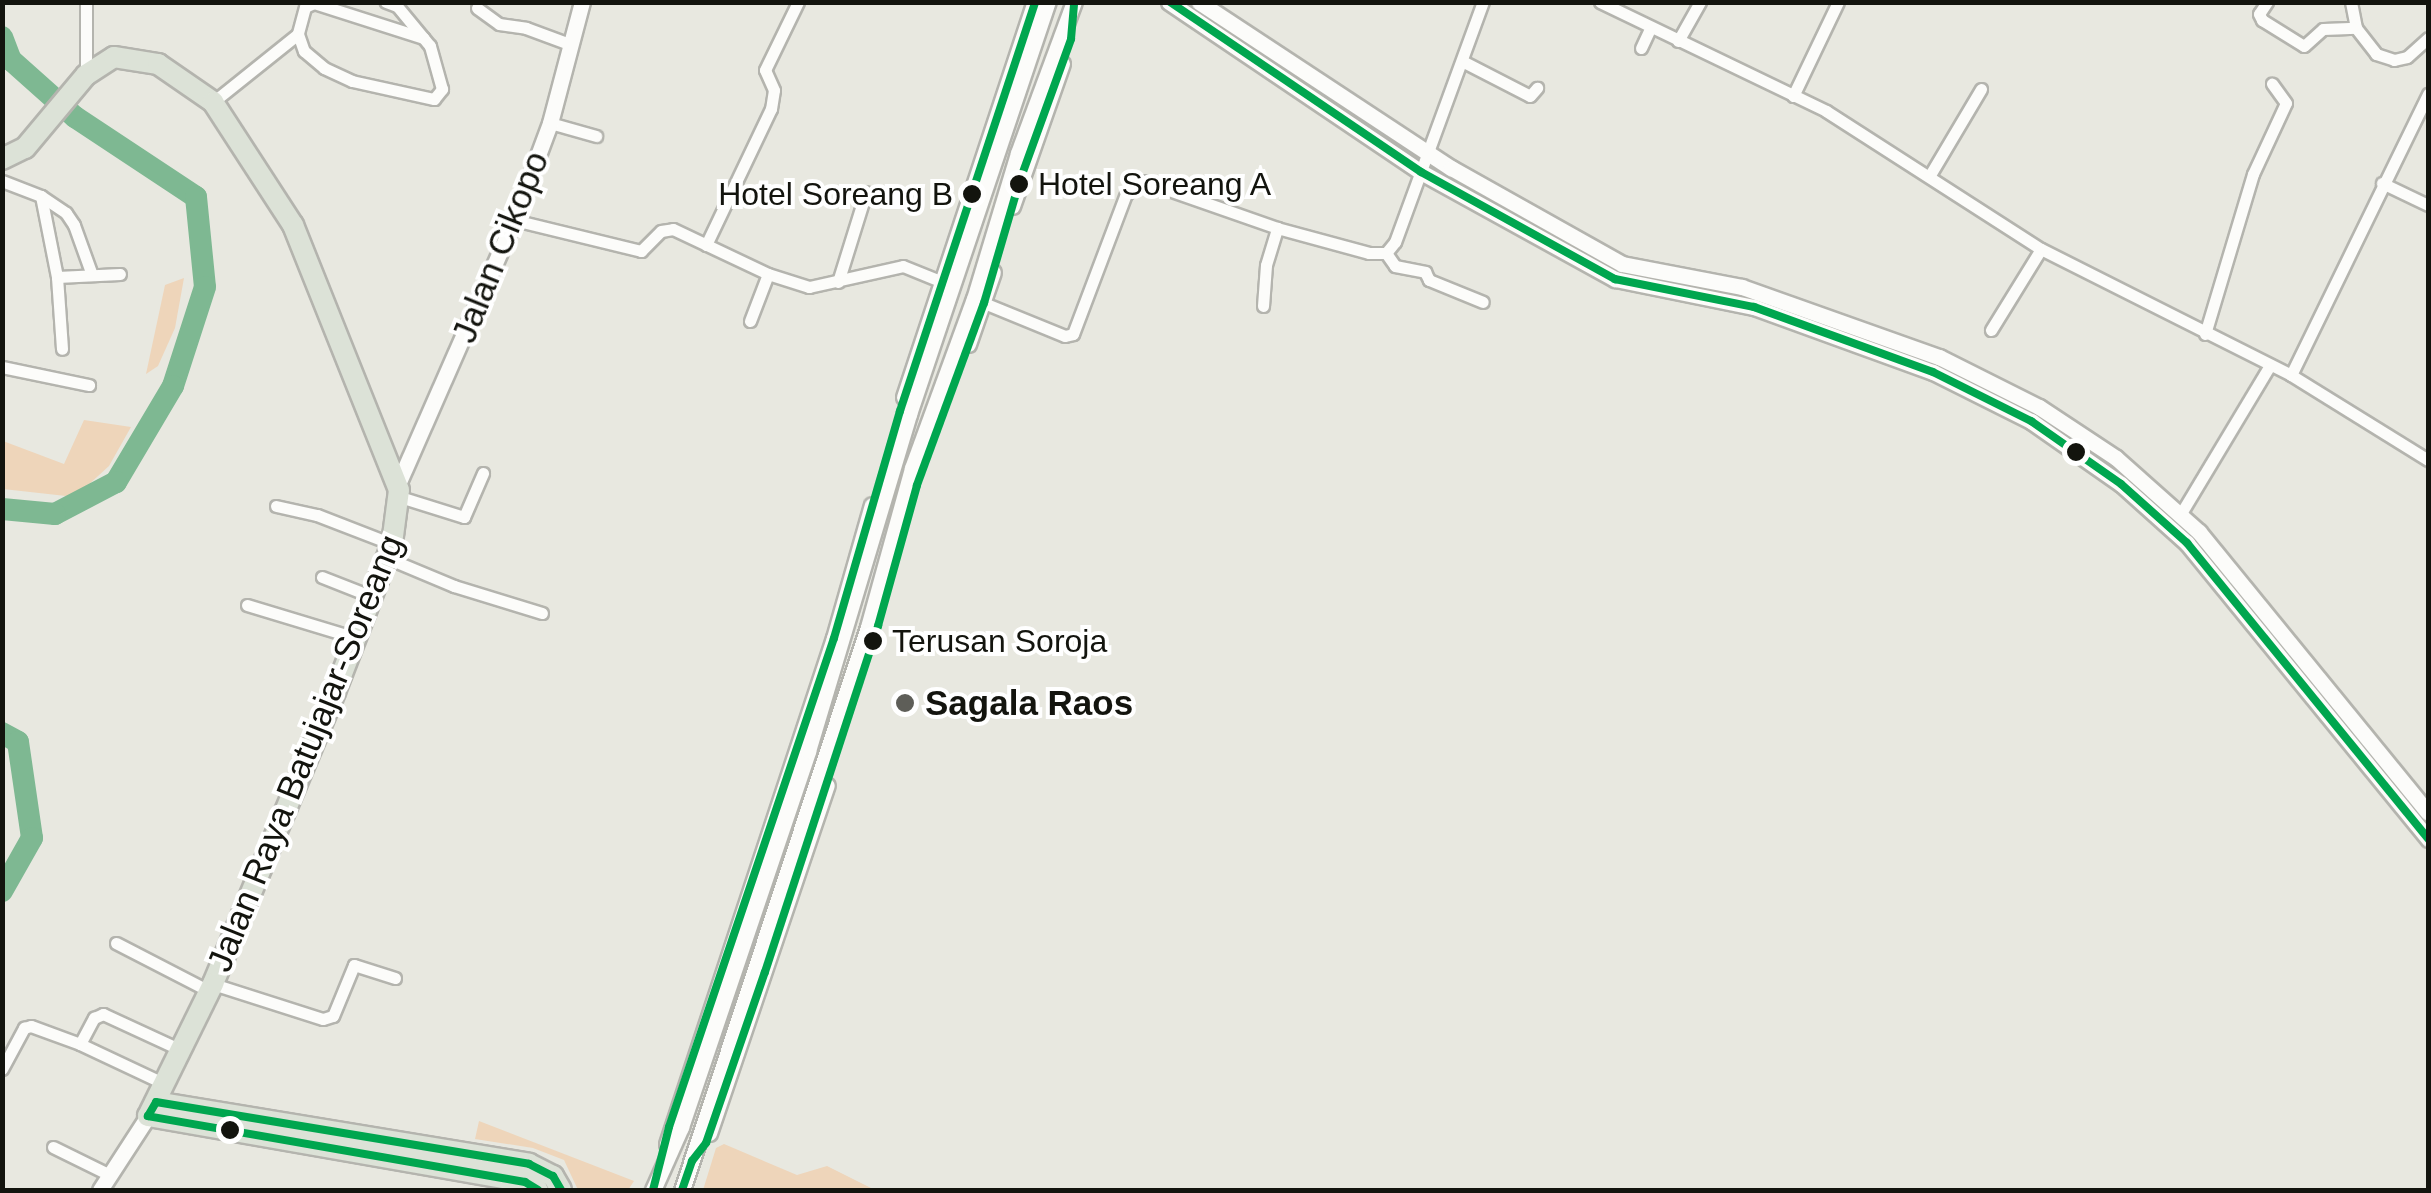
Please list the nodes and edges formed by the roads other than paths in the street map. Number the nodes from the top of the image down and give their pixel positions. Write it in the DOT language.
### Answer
graph roads {
  1 [pos="86,2"];
  2 [pos="386,2"];
  3 [pos="582,2"];
  4 [pos="798,2"];
  5 [pos="1035,2"];
  6 [pos="1048,2"];
  7 [pos="1168,2"];
  8 [pos="1199,2"];
  9 [pos="1483,2"];
  10 [pos="1600,2"];
  11 [pos="1700,2"];
  12 [pos="1838,2"];
  13 [pos="2267,2"];
  14 [pos="2351,2"];
  15 [pos="315,3"];
  16 [pos="1074,5"];
  17 [pos="477,8"];
  18 [pos="2356,28"];
  19 [pos="1650,29"];
  20 [pos="298,34"];
  21 [pos="424,38"];
  22 [pos="2428,38"];
  23 [pos="1678,42"];
  24 [pos="572,45"];
  25 [pos="1641,48"];
  26 [pos="1462,61"];
  27 [pos="84,78"];
  28 [pos="2272,84"];
  29 [pos="1537,88"];
  30 [pos="1981,89"];
  31 [pos="2428,94"];
  32 [pos="1793,96"];
  33 [pos="213,102"];
  34 [pos="550,123"];
  35 [pos="596,136"];
  36 [pos="1429,153"];
  37 [pos="2,159"];
  38 [pos="1421,172"];
  39 [pos="1930,174"];
  40 [pos="2,181"];
  41 [pos="2382,183"];
  42 [pos="866,192"];
  43 [pos="41,196"];
  44 [pos="2428,205"];
  45 [pos="514,220"];
  46 [pos="1278,228"];
  47 [pos="706,245"];
  48 [pos="2042,249"];
  49 [pos="1386,252"];
  50 [pos="120,274"];
  51 [pos="768,274"];
  52 [pos="92,275"];
  53 [pos="56,277"];
  54 [pos="838,282"];
  55 [pos="945,283"];
  56 [pos="1483,302"];
  57 [pos="984,303"];
  58 [pos="1264,306"];
  59 [pos="750,322"];
  60 [pos="1991,330"];
  61 [pos="2205,334"];
  62 [pos="62,349"];
  63 [pos="2270,365"];
  64 [pos="2,367"];
  65 [pos="2291,375"];
  66 [pos="88,385"];
  67 [pos="904,412"];
  68 [pos="2428,460"];
  69 [pos="483,474"];
  70 [pos="913,484"];
  71 [pos="399,491"];
  72 [pos="276,506"];
  73 [pos="2180,515"];
  74 [pos="390,552"];
  75 [pos="322,577"];
  76 [pos="373,597"];
  77 [pos="246,605"];
  78 [pos="542,613"];
  79 [pos="356,638"];
  80 [pos="808,751"];
  81 [pos="825,758"];
  82 [pos="2384,769"];
  83 [pos="2428,813"];
  84 [pos="2428,839"];
  85 [pos="116,943"];
  86 [pos="395,978"];
  87 [pos="211,988"];
  88 [pos="80,1044"];
  89 [pos="180,1050"];
  90 [pos="2,1069"];
  91 [pos="156,1101"];
  92 [pos="342,1144"];
  93 [pos="53,1147"];
  94 [pos="666,1154"];
  95 [pos="692,1161"];
  96 [pos="110,1175"];
  97 [pos="100,1190"];
  98 [pos="538,1190"];
  99 [pos="561,1190"];
  100 [pos="653,1190"];
  101 [pos="682,1190"];
  1 -- 27 [label="street"];
  2 -- 21 [label="street"];
  3 -- 24 [label="main road, Jalan Cikopo"];
  4 -- 47 [label="street"];
  5 -- 55 [label="main road"];
  6 -- 67 [label="main road"];
  7 -- 38 [label="main road"];
  8 -- 36 [label="main road"];
  9 -- 26 [label="street"];
  10 -- 19 [label="street"];
  11 -- 23 [label="street"];
  12 -- 32 [label="street"];
  13 -- 18 [label="street"];
  14 -- 18 [label="street"];
  15 -- 20 [label="street"];
  15 -- 21 [label="street"];
  16 -- 57 [label="main road"];
  16 -- 70 [label="main road"];
  17 -- 24 [label="street"];
  18 -- 22 [label="street"];
  19 -- 23 [label="street"];
  19 -- 25 [label="street"];
  20 -- 21 [label="street"];
  20 -- 33 [label="street"];
  23 -- 32 [label="street"];
  24 -- 34 [label="main road, Jalan Cikopo"];
  26 -- 29 [label="street"];
  26 -- 36 [label="street"];
  27 -- 33 [label="highway, Jalan Raya Batujajar-Soreang"];
  27 -- 37 [label="highway, Jalan Raya Batujajar-Soreang"];
  28 -- 61 [label="street"];
  30 -- 39 [label="street"];
  31 -- 41 [label="street"];
  32 -- 39 [label="street"];
  33 -- 71 [label="highway, Jalan Raya Batujajar-Soreang"];
  34 -- 35 [label="street"];
  34 -- 45 [label="main road, Jalan Cikopo"];
  36 -- 38 [label="street"];
  36 -- 73 [label="main road"];
  38 -- 49 [label="street"];
  38 -- 82 [label="main road"];
  39 -- 48 [label="street"];
  40 -- 43 [label="street"];
  41 -- 44 [label="street"];
  41 -- 65 [label="street"];
  42 -- 54 [label="street"];
  43 -- 52 [label="street"];
  43 -- 53 [label="street"];
  45 -- 47 [label="street"];
  45 -- 71 [label="main road, Jalan Cikopo"];
  46 -- 49 [label="street"];
  46 -- 57 [label="street"];
  46 -- 58 [label="street"];
  47 -- 51 [label="street"];
  48 -- 60 [label="street"];
  48 -- 61 [label="street"];
  49 -- 56 [label="street"];
  50 -- 52 [label="street"];
  51 -- 54 [label="street"];
  51 -- 59 [label="street"];
  52 -- 53 [label="street"];
  53 -- 62 [label="street"];
  54 -- 55 [label="street"];
  55 -- 67 [label="main road"];
  57 -- 70 [label="main road"];
  61 -- 63 [label="street"];
  63 -- 65 [label="street"];
  63 -- 73 [label="street"];
  64 -- 66 [label="street"];
  65 -- 68 [label="street"];
  67 -- 80 [label="main road"];
  67 -- 94 [label="main road"];
  69 -- 71 [label="street"];
  70 -- 81 [label="main road"];
  70 -- 95 [label="main road"];
  71 -- 74 [label="highway, Jalan Raya Batujajar-Soreang"];
  72 -- 74 [label="street"];
  73 -- 82 [label="main road"];
  74 -- 76 [label="highway, Jalan Raya Batujajar-Soreang"];
  74 -- 78 [label="street"];
  75 -- 76 [label="street"];
  76 -- 79 [label="highway, Jalan Raya Batujajar-Soreang"];
  77 -- 79 [label="street"];
  79 -- 87 [label="highway, Jalan Raya Batujajar-Soreang"];
  80 -- 81 [label="main road"];
  80 -- 94 [label="main road"];
  81 -- 95 [label="main road"];
  82 -- 83 [label="main road"];
  82 -- 84 [label="main road"];
  85 -- 87 [label="street"];
  86 -- 87 [label="street"];
  87 -- 89 [label="highway, Jalan Raya Batujajar-Soreang"];
  88 -- 89 [label="street"];
  88 -- 90 [label="street"];
  88 -- 91 [label="street"];
  89 -- 91 [label="highway, Jalan Raya Batujajar-Soreang"];
  91 -- 92 [label="highway"];
  91 -- 96 [label="main road"];
  92 -- 98 [label="highway"];
  92 -- 99 [label="highway"];
  93 -- 96 [label="street"];
  94 -- 100 [label="main road"];
  95 -- 101 [label="main road"];
  96 -- 97 [label="main road"];
}
